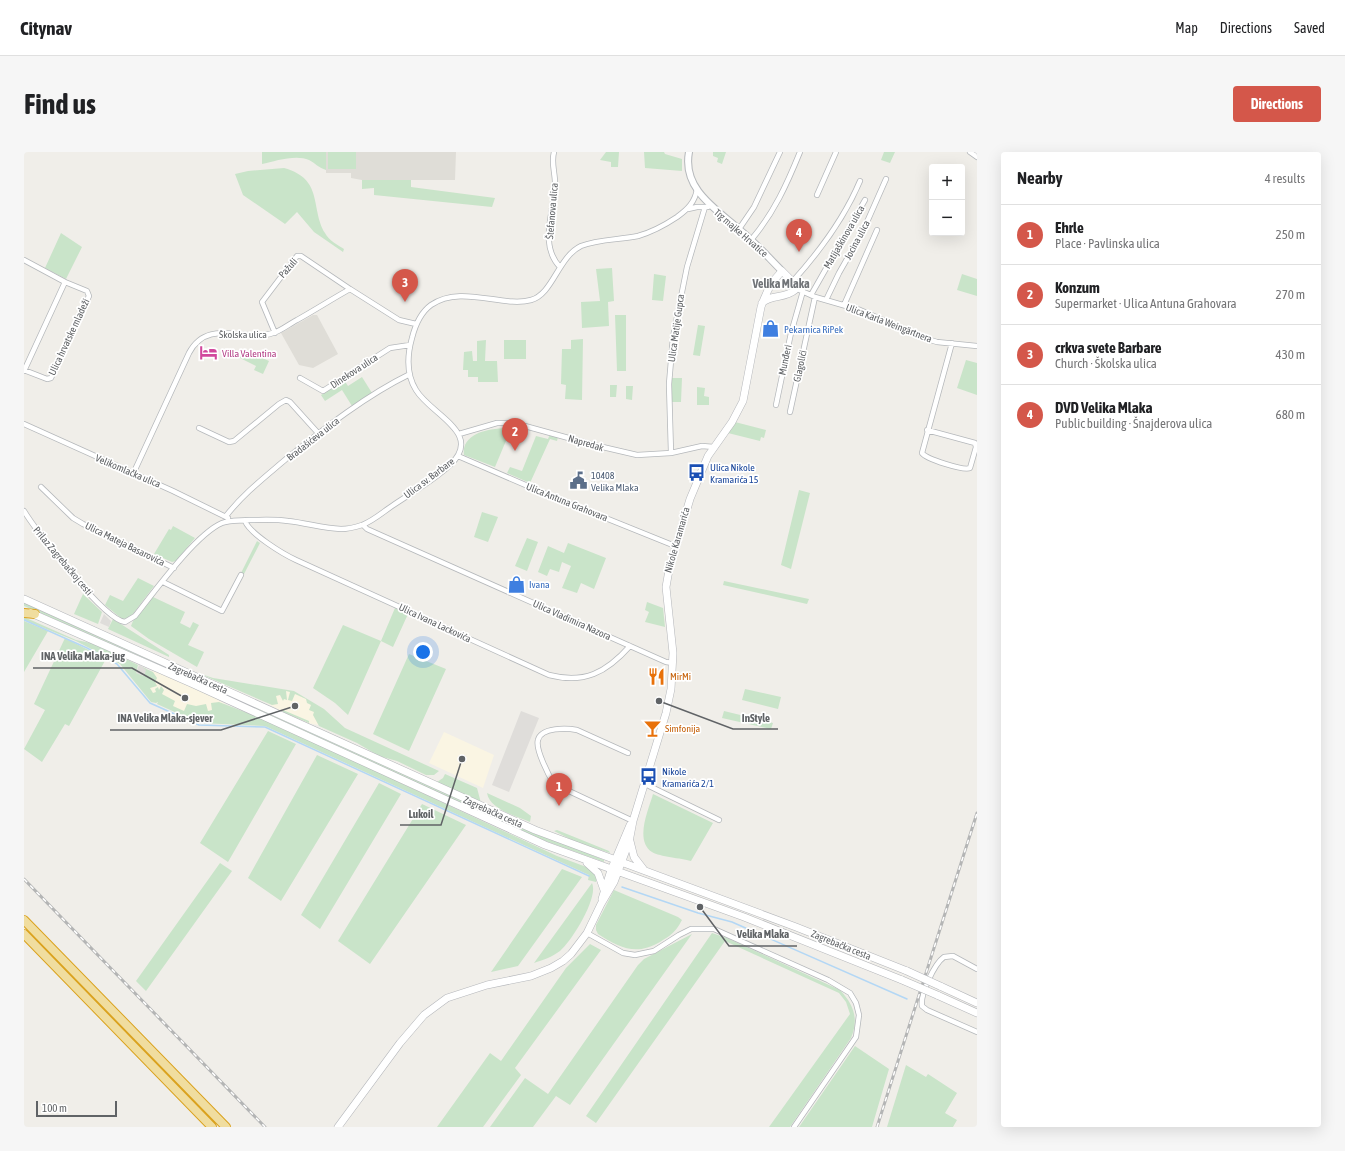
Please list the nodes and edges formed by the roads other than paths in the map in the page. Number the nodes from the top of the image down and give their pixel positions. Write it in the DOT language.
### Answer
graph roads {
  1 [pos="554,152"];
  2 [pos="689,152"];
  3 [pos="780,152"];
  4 [pos="800,152"];
  5 [pos="836,152"];
  6 [pos="970,152"];
  7 [pos="977,157"];
  8 [pos="886,180"];
  9 [pos="860,181"];
  10 [pos="697,189"];
  11 [pos="817,195"];
  12 [pos="865,200"];
  13 [pos="705,207"];
  14 [pos="714,209"];
  15 [pos="686,210"];
  16 [pos="739,229"];
  17 [pos="877,230"];
  18 [pos="751,240"];
  19 [pos="24,260"];
  20 [pos="560,267"];
  21 [pos="782,270"];
  22 [pos="65,282"];
  23 [pos="797,287"];
  24 [pos="350,289"];
  25 [pos="813,296"];
  26 [pos="826,300"];
  27 [pos="762,304"];
  28 [pos="844,305"];
  29 [pos="416,324"];
  30 [pos="275,333"];
  31 [pos="977,340"];
  32 [pos="952,343"];
  33 [pos="410,345"];
  34 [pos="976,346"];
  35 [pos="24,370"];
  36 [pos="410,374"];
  37 [pos="300,378"];
  38 [pos="776,405"];
  39 [pos="790,412"];
  40 [pos="24,424"];
  41 [pos="199,428"];
  42 [pos="928,430"];
  43 [pos="318,433"];
  44 [pos="459,434"];
  45 [pos="714,447"];
  46 [pos="671,453"];
  47 [pos="458,456"];
  48 [pos="133,474"];
  49 [pos="41,487"];
  50 [pos="24,511"];
  51 [pos="226,516"];
  52 [pos="245,520"];
  53 [pos="230,522"];
  54 [pos="363,524"];
  55 [pos="675,546"];
  56 [pos="174,568"];
  57 [pos="241,575"];
  58 [pos="162,582"];
  59 [pos="24,599"];
  60 [pos="24,609"];
  61 [pos="24,613"];
  62 [pos="36,614"];
  63 [pos="125,622"];
  64 [pos="630,646"];
  65 [pos="673,663"];
  66 [pos="628,753"];
  67 [pos="643,783"];
  68 [pos="719,820"];
  69 [pos="633,821"];
  70 [pos="630,837"];
  71 [pos="584,860"];
  72 [pos="618,862"];
  73 [pos="615,871"];
  74 [pos="646,872"];
  75 [pos="604,890"];
  76 [pos="601,904"];
  77 [pos="24,920"];
  78 [pos="587,933"];
  79 [pos="24,934"];
  80 [pos="977,969"];
  81 [pos="977,1003"];
  82 [pos="977,1013"];
  83 [pos="977,1032"];
  84 [pos="212,1127"];
  85 [pos="226,1127"];
  86 [pos="338,1127"];
  87 [pos="794,1127"];
  1 -- 20 [label="street, Štefanova ulica"];
  2 -- 10 [label="street, Trg majke Hrvatice"];
  3 -- 16 [label="street"];
  4 -- 18 [label="street"];
  5 -- 11 [label="street"];
  6 -- 7 [label="street"];
  8 -- 26 [label="street, Jocina ulica"];
  9 -- 23 [label="street"];
  10 -- 14 [label="street, Trg majke Hrvatice"];
  10 -- 15 [label="street"];
  12 -- 25 [label="street, Matijaškinova ulica"];
  13 -- 14 [label="street"];
  13 -- 15 [label="street"];
  13 -- 46 [label="street, Ulica Matije Gupca"];
  14 -- 16 [label="street, Trg majke Hrvatice"];
  15 -- 20 [label="street"];
  16 -- 18 [label="street, Trg majke Hrvatice"];
  17 -- 28 [label="street, Jocina ulica"];
  18 -- 21 [label="street, Trg majke Hrvatice"];
  19 -- 22 [label="street, Ulica hrvatske mladeži"];
  20 -- 29 [label="street"];
  21 -- 23 [label="main road, Trg majke Hrvatice"];
  21 -- 27 [label="main road, Nikole Karamarića"];
  22 -- 35 [label="street, Ulica hrvatske mladeži"];
  22 -- 35 [label="street, Ulica hrvatske mladeži"];
  23 -- 25 [label="street, Ulica Karla Weingärtnera"];
  23 -- 27 [label="main road"];
  23 -- 38 [label="street, Munđeri"];
  24 -- 29 [label="street"];
  24 -- 30 [label="street, Školska ulica"];
  24 -- 30 [label="street, Pažuli"];
  25 -- 26 [label="street, Ulica Karla Weingärtnera"];
  25 -- 39 [label="street, Glagolići"];
  26 -- 28 [label="street, Ulica Karla Weingärtnera"];
  27 -- 45 [label="main road, Nikole Karamarića"];
  28 -- 32 [label="street, Ulica Karla Weingärtnera"];
  29 -- 33 [label="street"];
  30 -- 48 [label="street, Školska ulica"];
  31 -- 34 [label="street"];
  32 -- 34 [label="street, Ulica Karla Weingärtnera"];
  32 -- 42 [label="street"];
  33 -- 36 [label="street"];
  33 -- 37 [label="street, Dinekova ulica"];
  36 -- 43 [label="street, Bradašićeva ulica"];
  36 -- 44 [label="street"];
  40 -- 48 [label="street, Velikomlačka ulica"];
  41 -- 43 [label="street"];
  42 -- 42 [label="street"];
  43 -- 51 [label="street, Bradašićeva ulica"];
  44 -- 46 [label="street, Napredak"];
  44 -- 47 [label="street, Ulica sv. Barbare"];
  45 -- 46 [label="street, Napredak"];
  45 -- 55 [label="main road, Nikole Karamarića"];
  47 -- 54 [label="street, Ulica sv. Barbare"];
  47 -- 55 [label="street, Ulica Antuna Grahovara"];
  48 -- 51 [label="street, Velikomlačka ulica"];
  49 -- 56 [label="street, Ulica Mateja Basarovića"];
  50 -- 63 [label="street, Prilaz Zagrebačkoj cesti"];
  51 -- 53 [label="street"];
  52 -- 53 [label="street, Ulica sv. Barbare"];
  52 -- 54 [label="street, Ulica sv. Barbare"];
  52 -- 64 [label="street, Ulica Ivana Lackovića"];
  53 -- 56 [label="street, Ulica sv. Barbare"];
  54 -- 64 [label="street, Ulica Vladimira Nazora"];
  55 -- 65 [label="main road, Nikole Karamarića"];
  56 -- 58 [label="street, Ulica sv. Barbare"];
  57 -- 58 [label="street"];
  58 -- 63 [label="street, Ulica sv. Barbare"];
  59 -- 72 [label="main road, Zagrebačka cesta"];
  60 -- 62 [label="main road, Zagrebačka cesta"];
  61 -- 62 [label="highway"];
  62 -- 71 [label="main road, Zagrebačka cesta"];
  64 -- 65 [label="street, Ulica Vladimira Nazora"];
  65 -- 67 [label="main road, Nikole Karamarića"];
  66 -- 69 [label="street"];
  67 -- 68 [label="street"];
  67 -- 69 [label="main road, Nikole Karamarića"];
  69 -- 70 [label="main road"];
  69 -- 72 [label="main road"];
  70 -- 72 [label="main road"];
  70 -- 74 [label="main road"];
  71 -- 73 [label="main road, Zagrebačka cesta"];
  71 -- 75 [label="main road"];
  72 -- 73 [label="main road"];
  72 -- 74 [label="main road, Zagrebačka cesta"];
  73 -- 75 [label="main road"];
  73 -- 76 [label="main road"];
  73 -- 82 [label="main road, Zagrebačka cesta, bridge"];
  74 -- 81 [label="main road, Zagrebačka cesta, bridge"];
  75 -- 76 [label="main road"];
  76 -- 78 [label="main road"];
  77 -- 85 [label="highway"];
  78 -- 86 [label="main road"];
  78 -- 87 [label="street"];
  79 -- 84 [label="highway"];
  80 -- 83 [label="street"];
}
